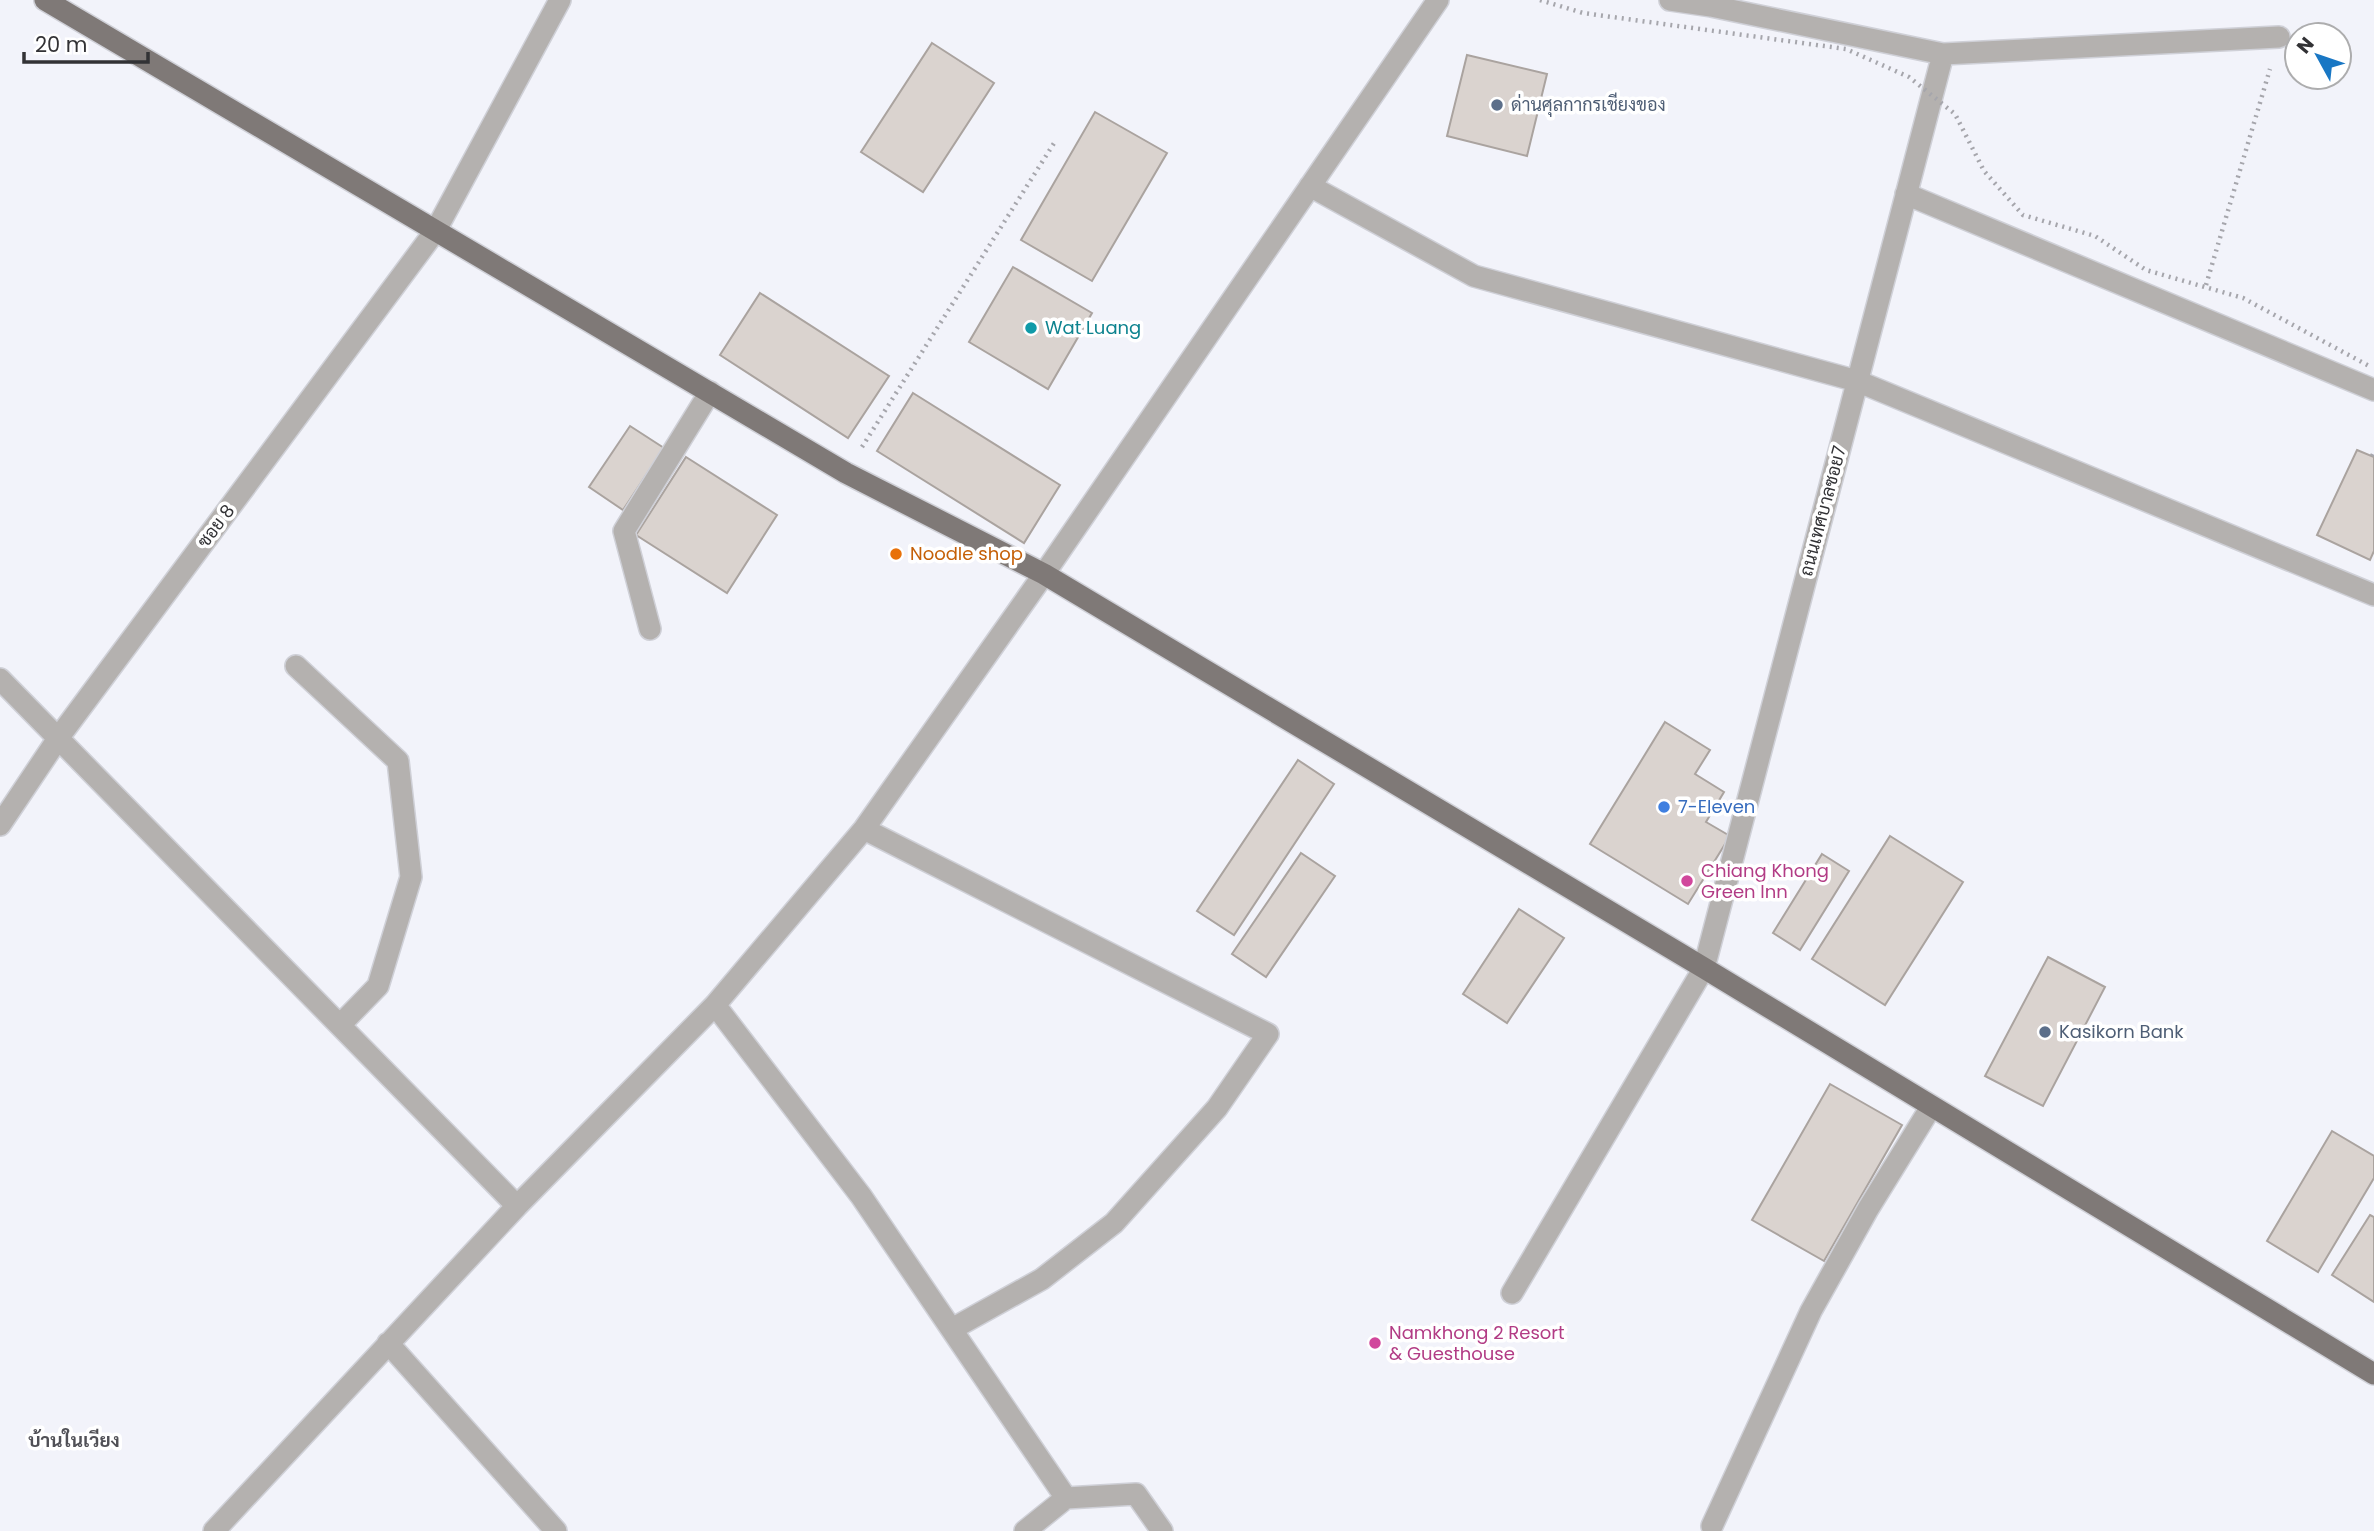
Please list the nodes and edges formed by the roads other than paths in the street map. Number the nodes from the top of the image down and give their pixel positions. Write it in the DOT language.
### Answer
graph roads {
  1 [pos="45,0"];
  2 [pos="560,0"];
  3 [pos="1438,0"];
  4 [pos="1670,0"];
  5 [pos="2279,37"];
  6 [pos="1943,54"];
  7 [pos="1310,186"];
  8 [pos="1906,194"];
  9 [pos="436,230"];
  10 [pos="1857,381"];
  11 [pos="2374,390"];
  12 [pos="710,392"];
  13 [pos="1044,574"];
  14 [pos="2374,595"];
  15 [pos="650,629"];
  16 [pos="296,666"];
  17 [pos="0,679"];
  18 [pos="59,737"];
  19 [pos="0,825"];
  20 [pos="864,829"];
  21 [pos="1704,968"];
  22 [pos="715,1005"];
  23 [pos="340,1025"];
  24 [pos="1930,1107"];
  25 [pos="517,1206"];
  26 [pos="1512,1293"];
  27 [pos="951,1329"];
  28 [pos="388,1343"];
  29 [pos="2374,1374"];
  30 [pos="1066,1498"];
  31 [pos="1712,1526"];
  32 [pos="214,1531"];
  33 [pos="556,1531"];
  34 [pos="1025,1531"];
  35 [pos="1162,1531"];
  1 -- 9 [label="main road"];
  2 -- 9 [label="street, ซอย 8"];
  3 -- 7 [label="street"];
  4 -- 6 [label="street"];
  5 -- 6 [label="street"];
  6 -- 8 [label="street, ถนนเทศบาลซอย7"];
  7 -- 10 [label="street"];
  7 -- 13 [label="street"];
  8 -- 10 [label="street, ถนนเทศบาลซอย7"];
  8 -- 11 [label="street"];
  9 -- 12 [label="main road"];
  9 -- 18 [label="street, ซอย 8"];
  10 -- 14 [label="street"];
  10 -- 21 [label="street, ถนนเทศบาลซอย7"];
  12 -- 13 [label="main road"];
  12 -- 15 [label="street"];
  13 -- 20 [label="street"];
  13 -- 21 [label="main road"];
  16 -- 23 [label="street"];
  17 -- 18 [label="street"];
  18 -- 19 [label="street, ซอย 8"];
  18 -- 23 [label="street"];
  20 -- 22 [label="street"];
  20 -- 27 [label="street"];
  21 -- 24 [label="main road"];
  21 -- 26 [label="street, ถนนเทศบาลซอย7"];
  22 -- 25 [label="street"];
  22 -- 27 [label="street"];
  23 -- 25 [label="street"];
  24 -- 29 [label="main road"];
  24 -- 31 [label="street"];
  25 -- 28 [label="street"];
  27 -- 30 [label="street"];
  28 -- 32 [label="street"];
  28 -- 33 [label="street"];
  30 -- 34 [label="street"];
  30 -- 35 [label="street"];
}
